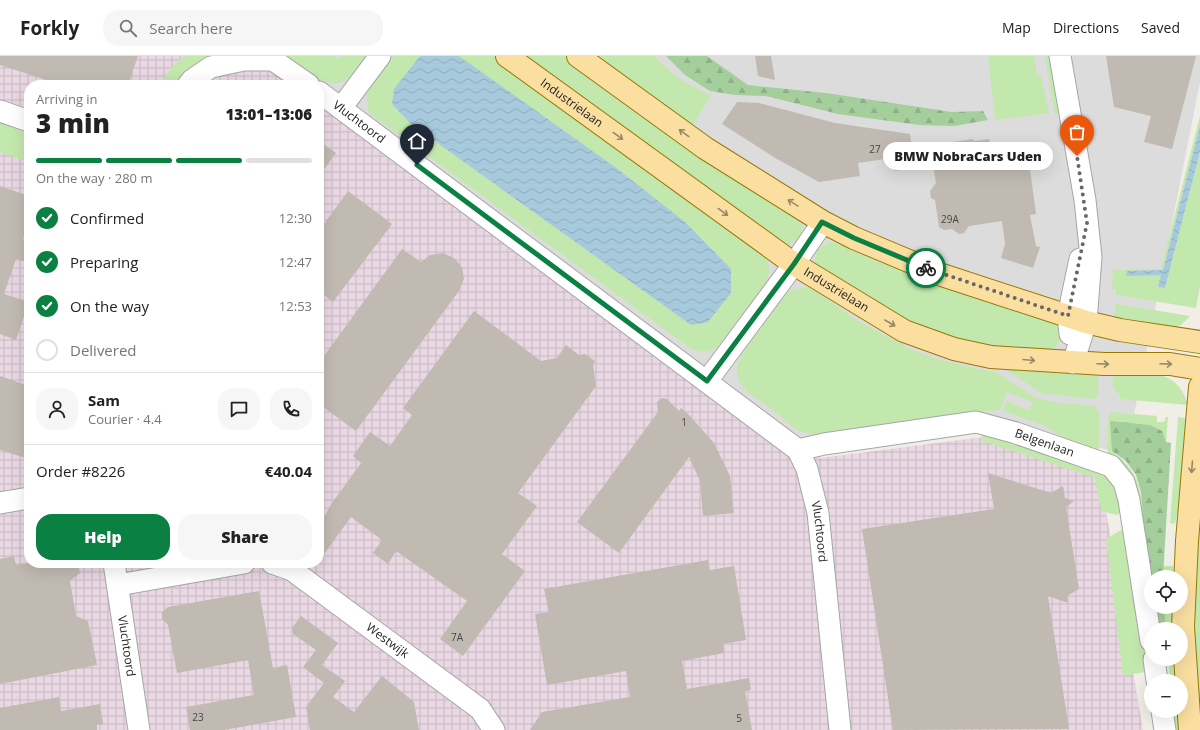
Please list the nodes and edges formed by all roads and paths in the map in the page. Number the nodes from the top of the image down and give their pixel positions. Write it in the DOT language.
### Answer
graph roads {
  1 [pos="380,56"];
  2 [pos="507,56"];
  3 [pos="578,56"];
  4 [pos="1060,56"];
  5 [pos="192,80"];
  6 [pos="301,80"];
  7 [pos="324,96"];
  8 [pos="341,108"];
  9 [pos="0,111"];
  10 [pos="24,119"];
  11 [pos="822,222"];
  12 [pos="794,264"];
  13 [pos="1077,319"];
  14 [pos="1200,342"];
  15 [pos="1073,363"];
  16 [pos="1200,369"];
  17 [pos="707,381"];
  18 [pos="1200,387"];
  19 [pos="798,450"];
  20 [pos="24,499"];
  21 [pos="0,503"];
  22 [pos="115,568"];
  23 [pos="215,568"];
  24 [pos="286,568"];
  25 [pos="118,585"];
  26 [pos="1148,622"];
  27 [pos="1163,718"];
  28 [pos="139,730"];
  29 [pos="494,730"];
  30 [pos="840,730"];
  31 [pos="1165,730"];
  32 [pos="1190,730"];
  1 -- 8 [label="street"];
  2 -- 12 [label="main road, Industrielaan, one-way"];
  11 -- 3 [label="main road, one-way"];
  4 -- 13 [label="street"];
  5 -- 6 [label="street"];
  7 -- 8 [label="street, Vluchtoord"];
  8 -- 17 [label="street, Vluchtoord"];
  9 -- 10 [label="street"];
  11 -- 12 [label="street"];
  11 -- 13 [label="main road"];
  12 -- 15 [label="main road, Industrielaan, one-way"];
  12 -- 17 [label="street"];
  13 -- 14 [label="main road"];
  13 -- 15 [label="street"];
  15 -- 16 [label="main road, Industrielaan, one-way"];
  17 -- 19 [label="street, Vluchtoord"];
  18 -- 32 [label="main road, one-way"];
  19 -- 26 [label="street, Belgenlaan"];
  19 -- 30 [label="street, Vluchtoord"];
  20 -- 21 [label="street"];
  22 -- 25 [label="street, Vluchtoord"];
  23 -- 25 [label="street"];
  24 -- 29 [label="street, Westwijk"];
  25 -- 28 [label="street, Vluchtoord"];
  27 -- 31 [label="street"];
}
